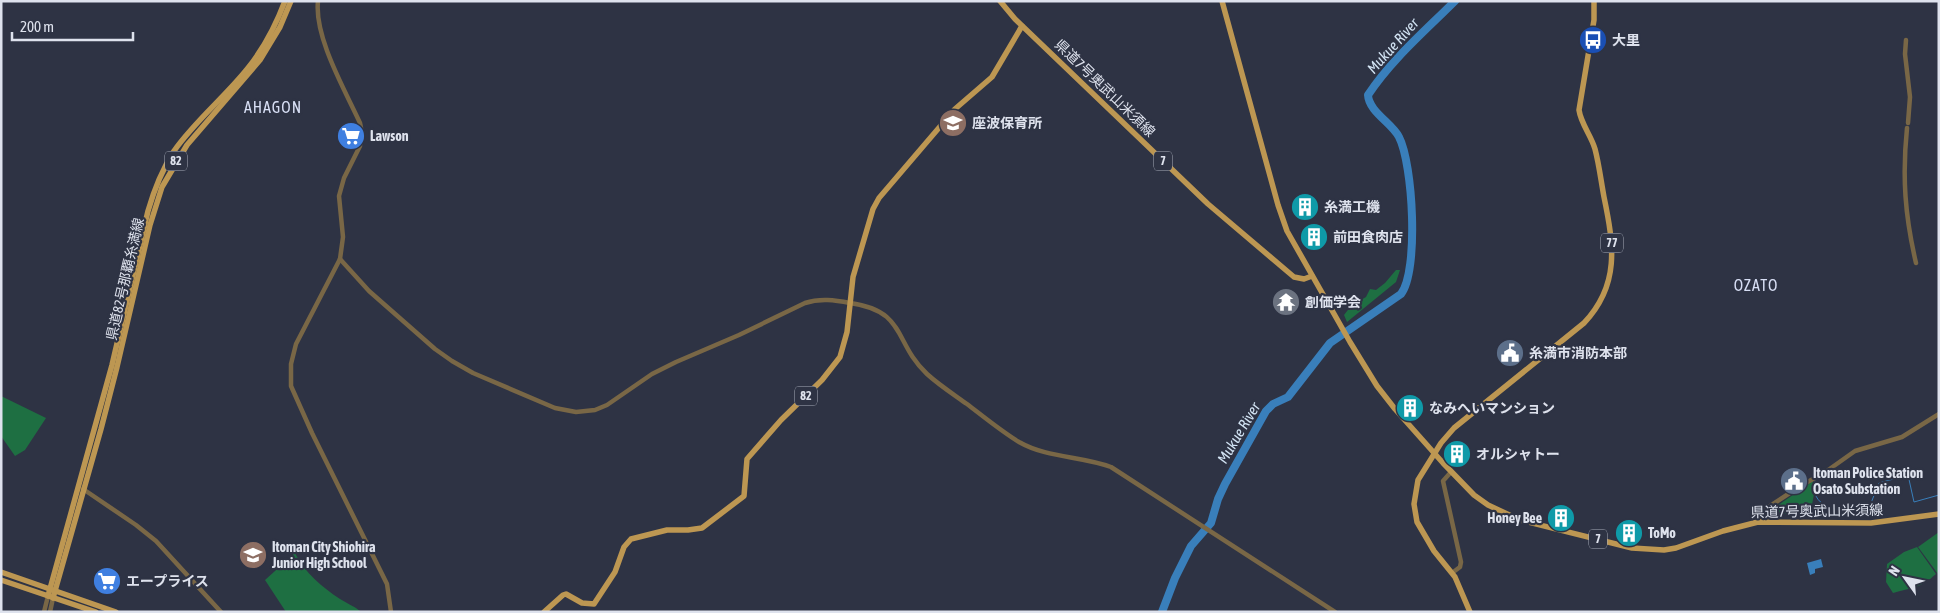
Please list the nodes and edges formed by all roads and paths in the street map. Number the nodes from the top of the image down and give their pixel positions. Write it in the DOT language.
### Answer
graph roads {
  1 [pos="285,1"];
  2 [pos="291,1"];
  3 [pos="318,1"];
  4 [pos="1000,1"];
  5 [pos="1222,1"];
  6 [pos="1594,1"];
  7 [pos="1022,26"];
  8 [pos="1906,40"];
  9 [pos="340,259"];
  10 [pos="1916,264"];
  11 [pos="1312,276"];
  12 [pos="851,303"];
  13 [pos="1939,414"];
  14 [pos="1435,453"];
  15 [pos="1451,472"];
  16 [pos="81,488"];
  17 [pos="1939,514"];
  18 [pos="1758,522"];
  19 [pos="1,572"];
  20 [pos="1452,573"];
  21 [pos="1,580"];
  22 [pos="52,589"];
  23 [pos="51,597"];
  24 [pos="44,612"];
  25 [pos="50,612"];
  26 [pos="96,612"];
  27 [pos="116,612"];
  28 [pos="221,612"];
  29 [pos="391,612"];
  30 [pos="544,612"];
  31 [pos="1334,612"];
  32 [pos="1470,612"];
  1 -- 16 [label="main road, 県道82号那覇糸満線 / 82"];
  2 -- 16 [label="main road, 県道82号那覇糸満線 / 82"];
  3 -- 9 [label="street"];
  4 -- 7 [label="main road, 県道7号奥武山米須線 / 7"];
  5 -- 11 [label="main road, 県道7号奥武山米須線 / 7"];
  6 -- 14 [label="main road, 77"];
  7 -- 11 [label="main road, 県道7号奥武山米須線 / 7"];
  7 -- 12 [label="main road, 82"];
  8 -- 10 [label="street"];
  9 -- 12 [label="street"];
  9 -- 29 [label="street"];
  11 -- 14 [label="main road, 県道7号奥武山米須線 / 7"];
  12 -- 30 [label="main road, 82"];
  12 -- 31 [label="street"];
  13 -- 18 [label="street"];
  14 -- 15 [label="main road, 県道7号奥武山米須線 / 7"];
  14 -- 20 [label="main road, 77"];
  15 -- 18 [label="main road, 県道7号奥武山米須線 / 7"];
  15 -- 20 [label="street"];
  16 -- 22 [label="main road, 県道82号那覇糸満線 / 82"];
  16 -- 28 [label="street"];
  17 -- 18 [label="main road, 県道7号奥武山米須線 / 7"];
  19 -- 22 [label="main road"];
  20 -- 32 [label="main road, 77"];
  21 -- 23 [label="main road"];
  22 -- 23 [label="main road, 県道82号那覇糸満線 / 82"];
  22 -- 27 [label="main road"];
  23 -- 24 [label="street"];
  23 -- 25 [label="street"];
  23 -- 26 [label="main road"];
}
